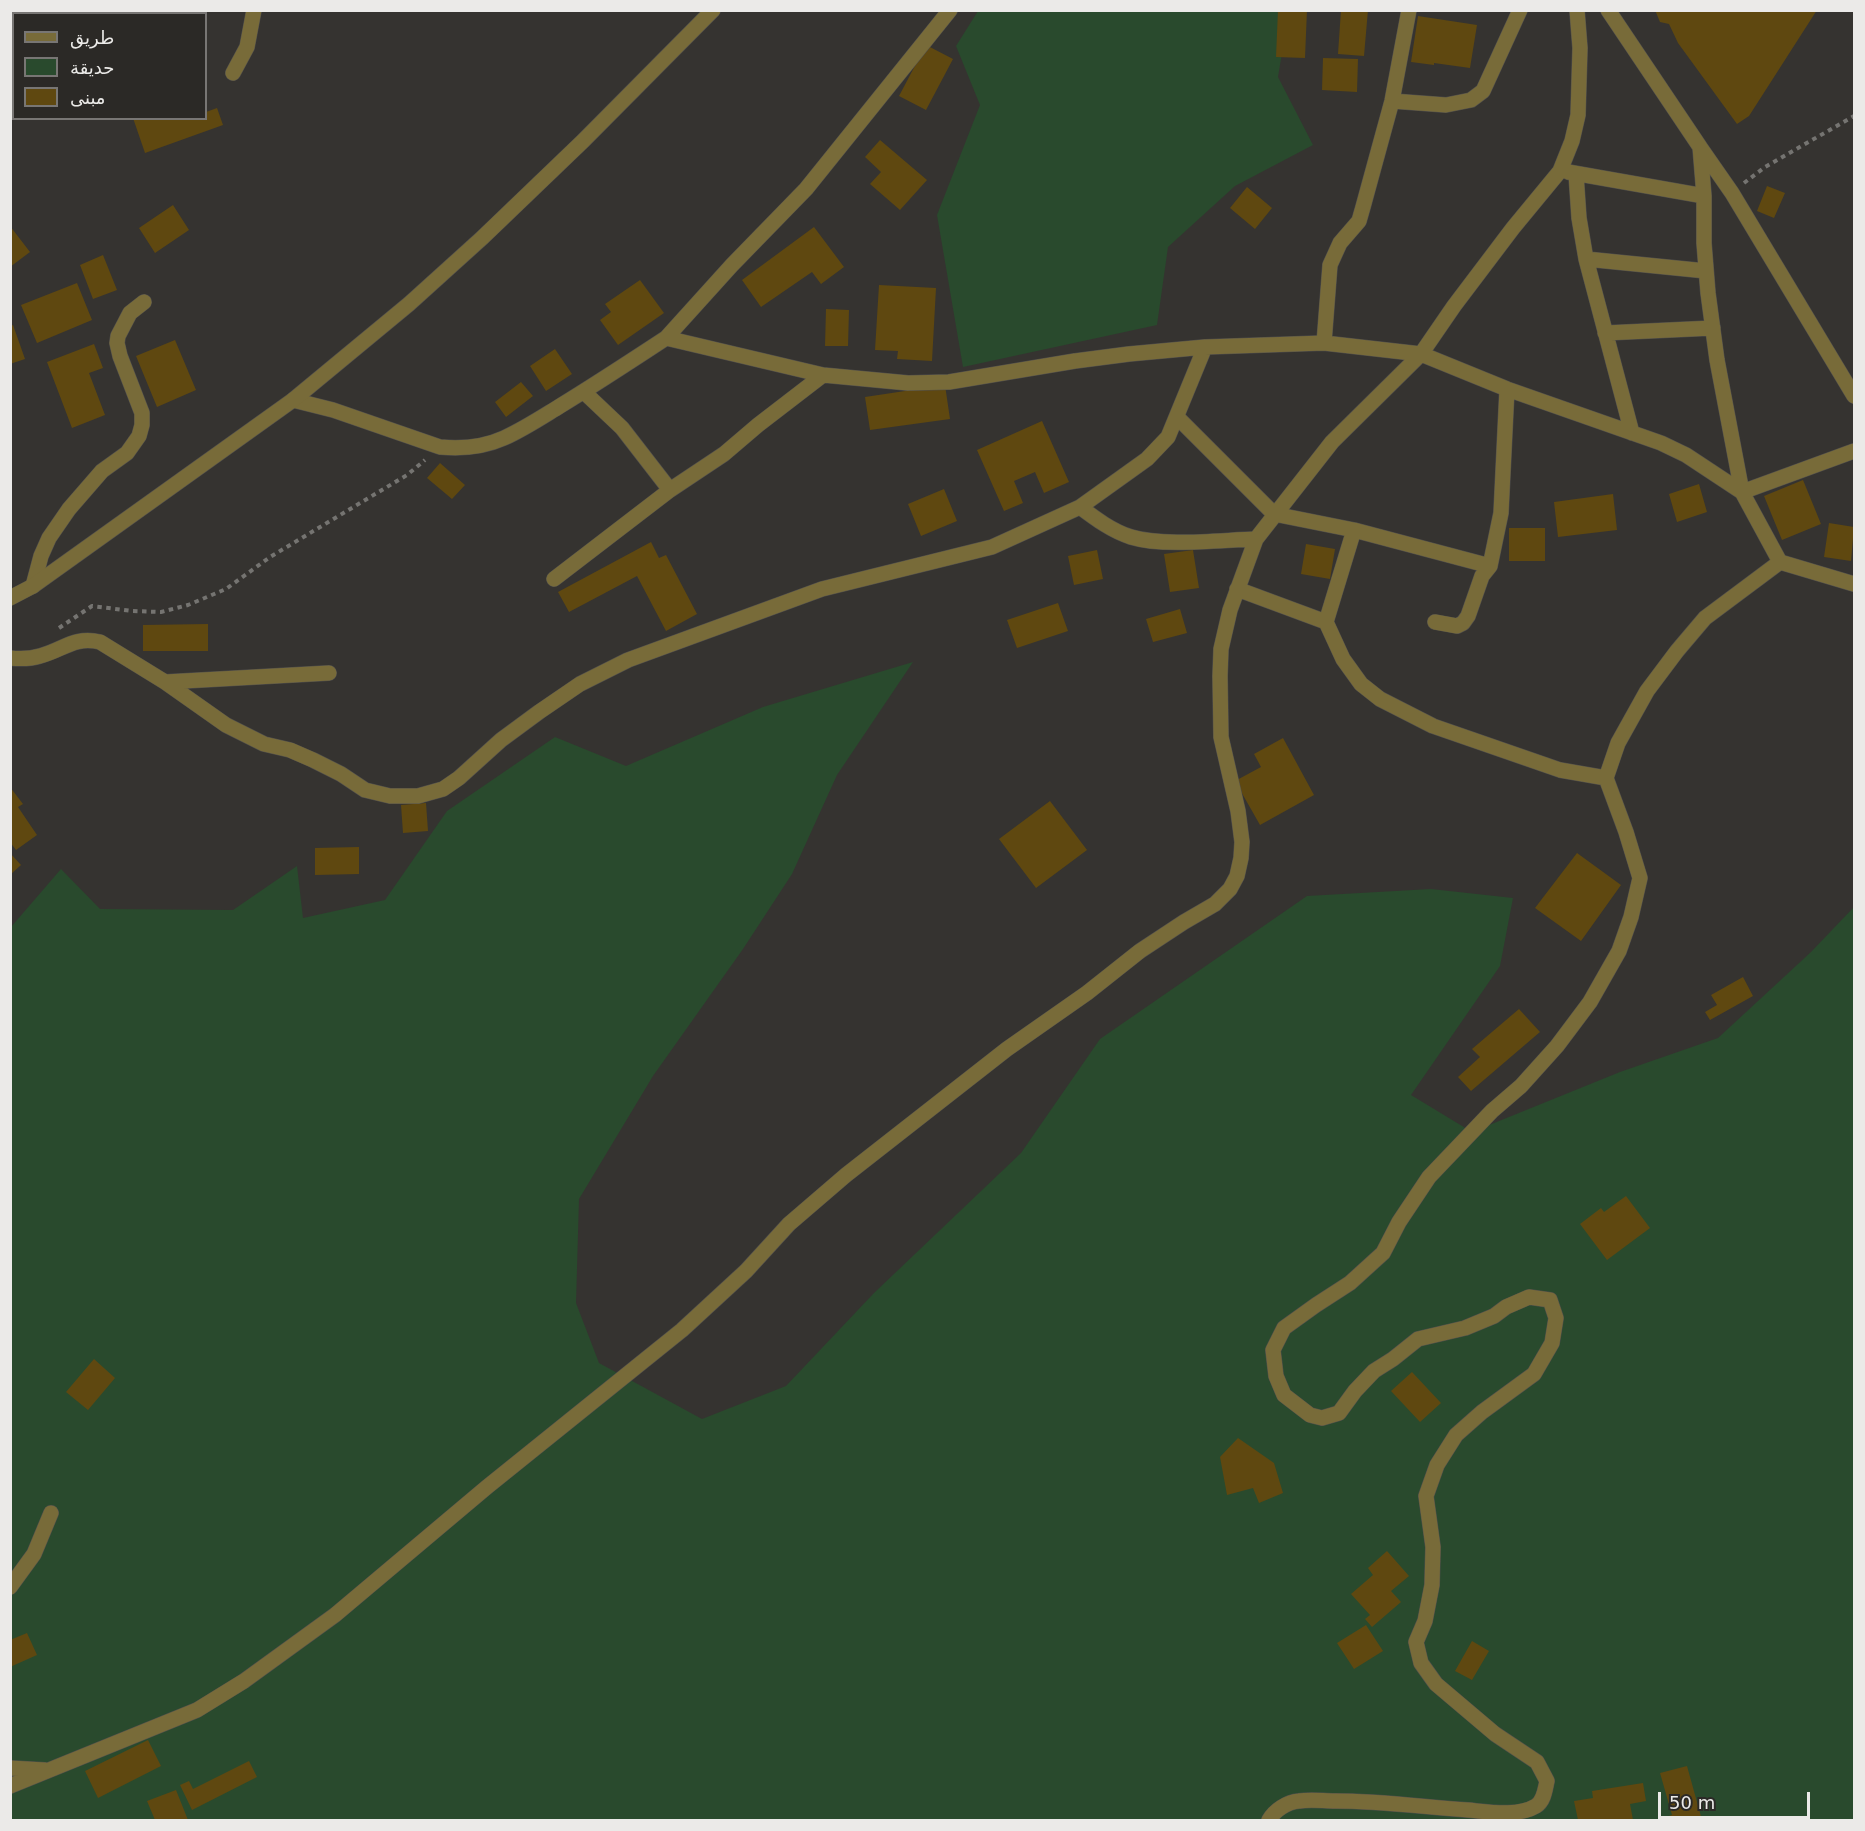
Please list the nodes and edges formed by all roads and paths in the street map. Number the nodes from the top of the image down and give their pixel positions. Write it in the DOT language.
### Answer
graph roads {
  1 [pos="254,10"];
  2 [pos="713,10"];
  3 [pos="950,10"];
  4 [pos="1408,10"];
  5 [pos="1520,10"];
  6 [pos="1577,10"];
  7 [pos="1608,10"];
  8 [pos="233,73"];
  9 [pos="1392,101"];
  10 [pos="1854,116"];
  11 [pos="1700,147"];
  12 [pos="1560,171"];
  13 [pos="1576,174"];
  14 [pos="1732,193"];
  15 [pos="1704,196"];
  16 [pos="1586,259"];
  17 [pos="1706,271"];
  18 [pos="144,302"];
  19 [pos="1713,328"];
  20 [pos="1605,333"];
  21 [pos="666,338"];
  22 [pos="1324,343"];
  23 [pos="1205,346"];
  24 [pos="1421,354"];
  25 [pos="823,375"];
  26 [pos="1507,389"];
  27 [pos="584,392"];
  28 [pos="1854,396"];
  29 [pos="293,400"];
  30 [pos="1177,417"];
  31 [pos="1632,433"];
  32 [pos="440,447"];
  33 [pos="1854,452"];
  34 [pos="670,490"];
  35 [pos="1742,492"];
  36 [pos="1080,507"];
  37 [pos="1274,514"];
  38 [pos="1354,530"];
  39 [pos="1256,539"];
  40 [pos="1780,562"];
  41 [pos="1490,566"];
  42 [pos="554,579"];
  43 [pos="1854,584"];
  44 [pos="33,586"];
  45 [pos="1237,589"];
  46 [pos="10,598"];
  47 [pos="1326,622"];
  48 [pos="1435,622"];
  49 [pos="54,632"];
  50 [pos="10,658"];
  51 [pos="329,673"];
  52 [pos="165,681"];
  53 [pos="1606,778"];
  54 [pos="51,1513"];
  55 [pos="10,1587"];
  56 [pos="10,1768"];
  57 [pos="48,1770"];
  58 [pos="10,1786"];
  59 [pos="1269,1821"];
  1 -- 8 [label="street"];
  2 -- 29 [label="street"];
  3 -- 21 [label="street"];
  4 -- 9 [label="street"];
  5 -- 9 [label="street"];
  6 -- 12 [label="street"];
  7 -- 11 [label="street"];
  9 -- 22 [label="street"];
  10 -- 14 [label="path"];
  11 -- 14 [label="street"];
  11 -- 15 [label="street"];
  12 -- 13 [label="street"];
  12 -- 24 [label="street"];
  13 -- 15 [label="street"];
  13 -- 16 [label="street"];
  14 -- 28 [label="street"];
  15 -- 17 [label="street"];
  16 -- 17 [label="street"];
  16 -- 20 [label="street"];
  17 -- 19 [label="street"];
  18 -- 44 [label="street"];
  19 -- 20 [label="street"];
  19 -- 35 [label="street"];
  20 -- 31 [label="street"];
  21 -- 25 [label="street"];
  21 -- 27 [label="street"];
  22 -- 23 [label="street"];
  22 -- 24 [label="street"];
  23 -- 25 [label="street"];
  23 -- 30 [label="street"];
  24 -- 26 [label="street"];
  24 -- 37 [label="street"];
  25 -- 34 [label="street"];
  26 -- 31 [label="street"];
  26 -- 41 [label="street"];
  27 -- 32 [label="street"];
  27 -- 34 [label="street"];
  29 -- 32 [label="street"];
  29 -- 44 [label="street"];
  30 -- 36 [label="street"];
  30 -- 37 [label="street"];
  31 -- 35 [label="street"];
  32 -- 49 [label="path"];
  33 -- 35 [label="street"];
  34 -- 42 [label="street"];
  35 -- 40 [label="street"];
  36 -- 39 [label="street"];
  36 -- 52 [label="street"];
  37 -- 38 [label="street"];
  37 -- 39 [label="street"];
  38 -- 41 [label="street"];
  38 -- 47 [label="street"];
  39 -- 45 [label="street"];
  40 -- 43 [label="street"];
  40 -- 53 [label="street"];
  41 -- 48 [label="street"];
  44 -- 46 [label="street"];
  45 -- 47 [label="street"];
  45 -- 57 [label="street"];
  47 -- 53 [label="street"];
  50 -- 52 [label="street"];
  51 -- 52 [label="street"];
  53 -- 59 [label="street"];
  54 -- 55 [label="street"];
  56 -- 57 [label="street"];
  57 -- 58 [label="street"];
}
